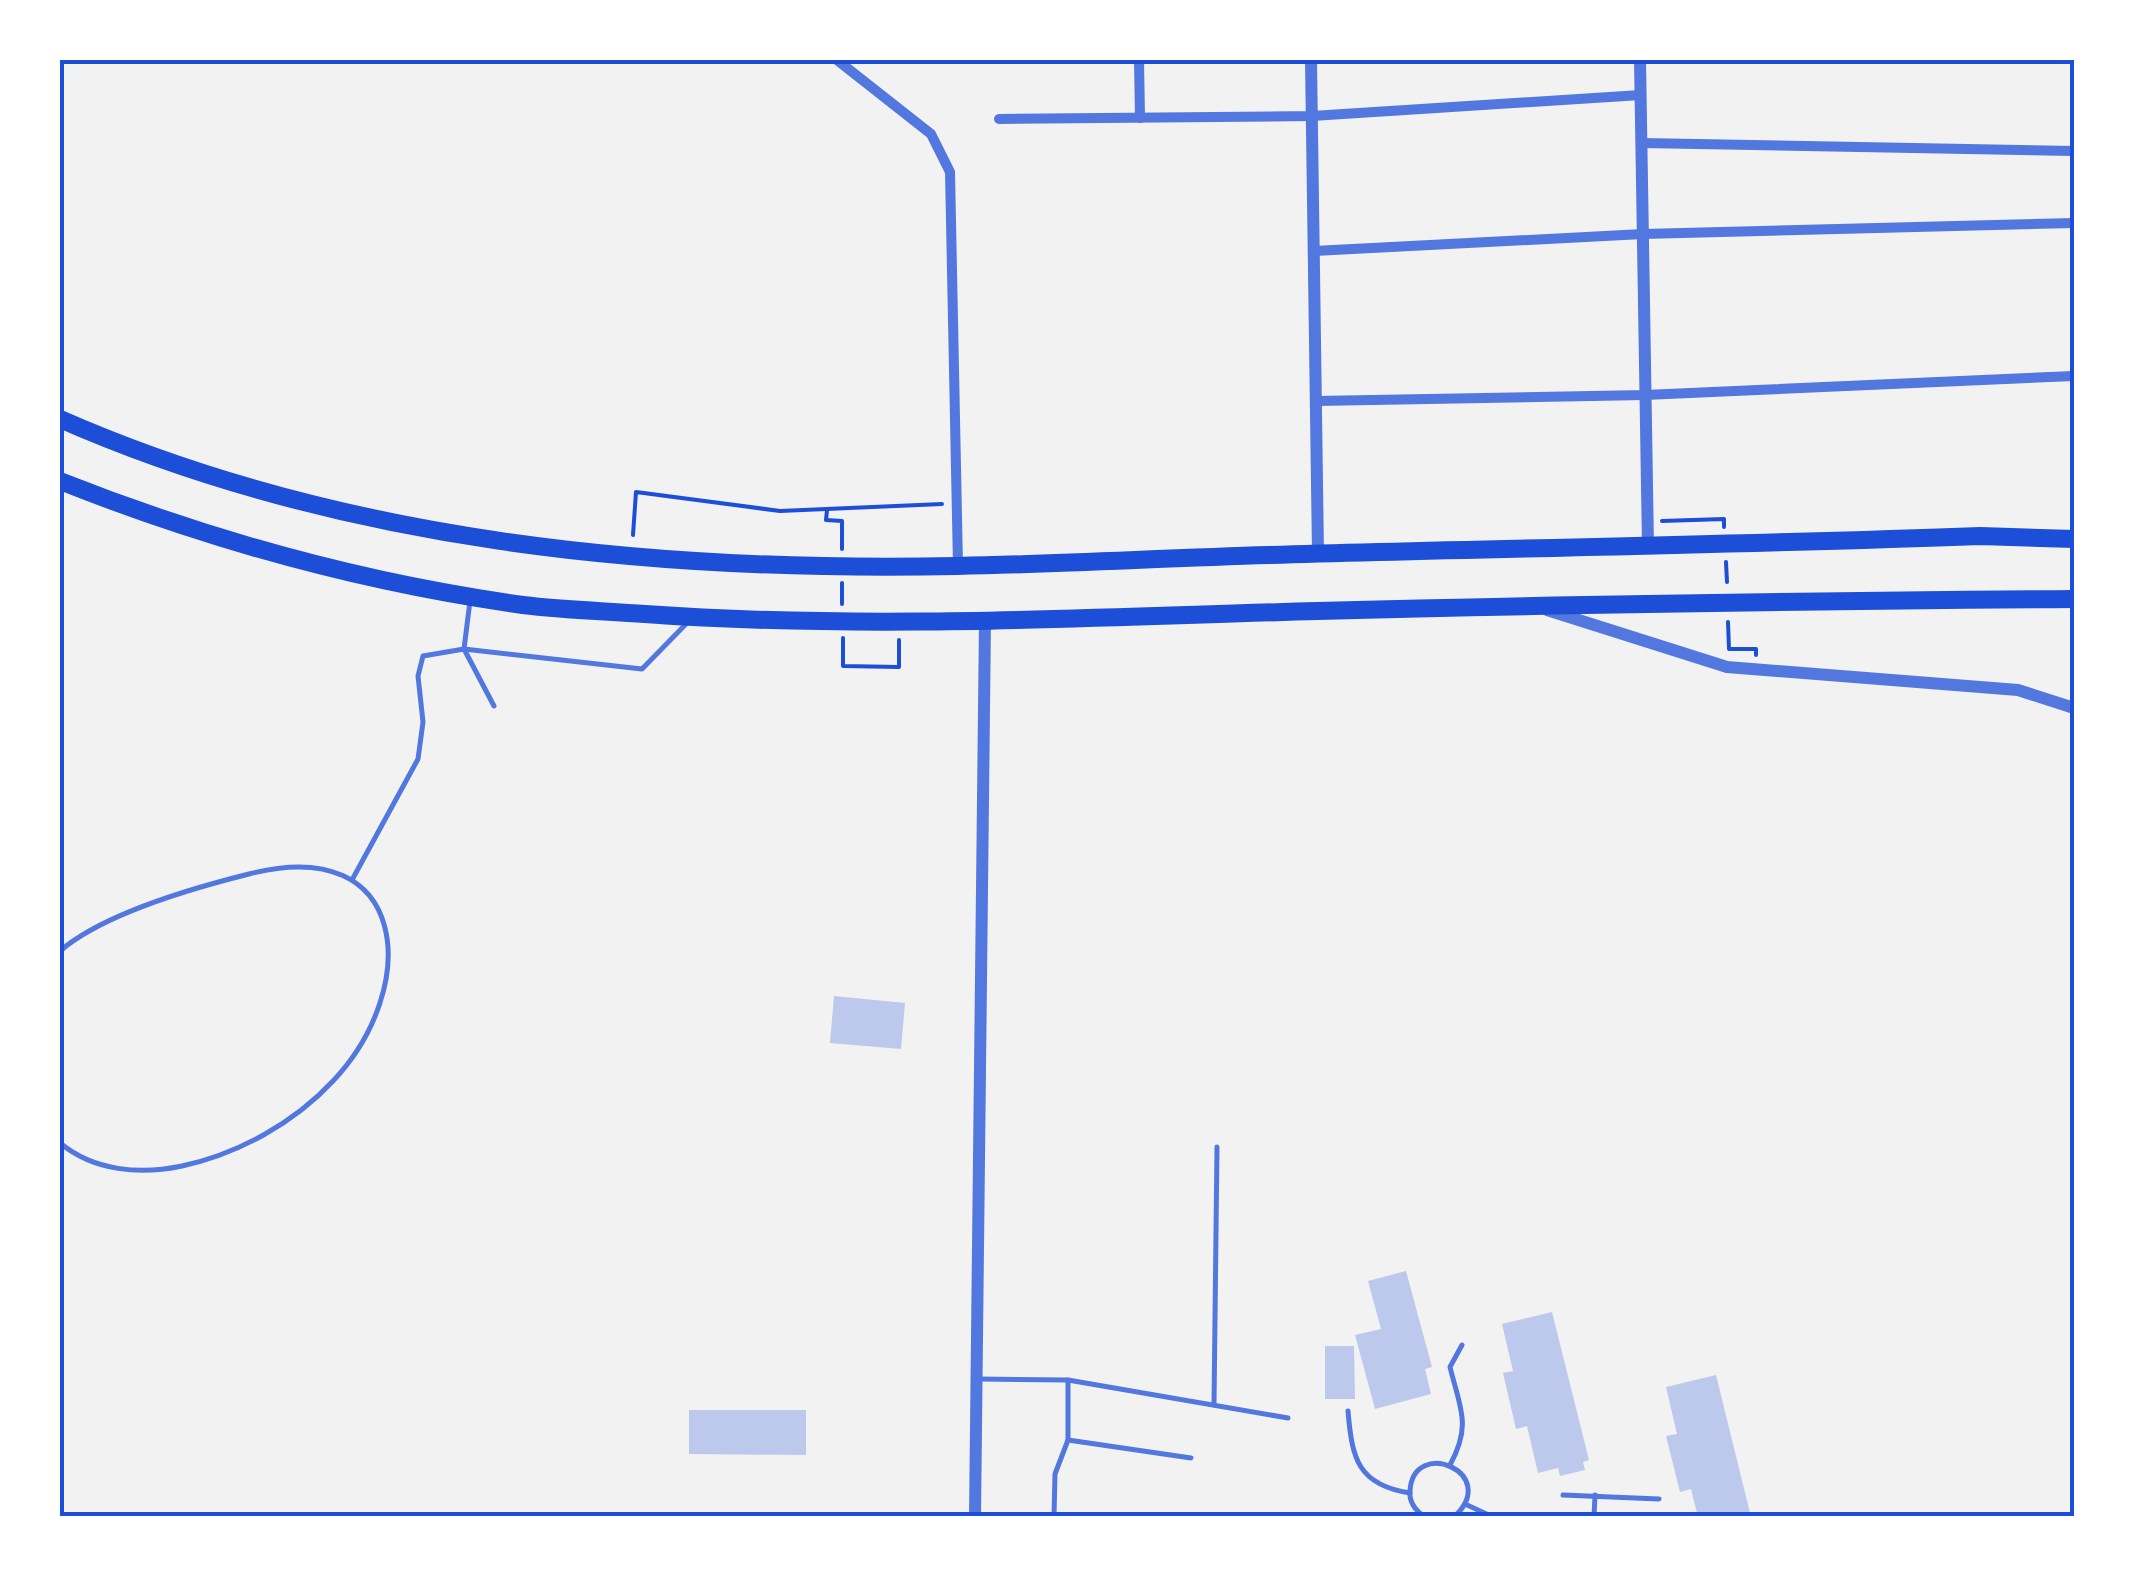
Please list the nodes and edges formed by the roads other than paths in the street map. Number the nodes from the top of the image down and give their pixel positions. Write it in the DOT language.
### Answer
graph roads {
  1 [pos="836,60"];
  2 [pos="1139,60"];
  3 [pos="1311,60"];
  4 [pos="1640,60"];
  5 [pos="1641,95"];
  6 [pos="1312,116"];
  7 [pos="1140,118"];
  8 [pos="999,119"];
  9 [pos="1641,143"];
  10 [pos="2074,151"];
  11 [pos="2074,223"];
  12 [pos="1643,234"];
  13 [pos="1314,251"];
  14 [pos="2074,376"];
  15 [pos="1645,394"];
  16 [pos="1316,401"];
  17 [pos="60,419"];
  18 [pos="60,482"];
  19 [pos="2074,538"];
  20 [pos="1648,546"];
  21 [pos="1318,553"];
  22 [pos="958,566"];
  23 [pos="470,597"];
  24 [pos="2074,599"];
  25 [pos="1531,605"];
  26 [pos="693,617"];
  27 [pos="985,620"];
  28 [pos="464,648"];
  29 [pos="494,706"];
  30 [pos="2074,708"];
  31 [pos="352,880"];
  32 [pos="60,952"];
  33 [pos="60,1142"];
  34 [pos="1217,1147"];
  35 [pos="1462,1344"];
  36 [pos="976,1380"];
  37 [pos="1068,1380"];
  38 [pos="1214,1405"];
  39 [pos="1348,1411"];
  40 [pos="1288,1418"];
  41 [pos="1068,1440"];
  42 [pos="1191,1458"];
  43 [pos="1450,1464"];
  44 [pos="1410,1493"];
  45 [pos="1563,1495"];
  46 [pos="1595,1495"];
  47 [pos="1659,1499"];
  48 [pos="1465,1504"];
  49 [pos="975,1517"];
  50 [pos="1054,1517"];
  51 [pos="1425,1517"];
  52 [pos="1454,1517"];
  53 [pos="1493,1517"];
  54 [pos="1594,1517"];
  1 -- 22 [label="street"];
  2 -- 7 [label="street"];
  3 -- 6 [label="street"];
  4 -- 5 [label="street"];
  5 -- 6 [label="street"];
  5 -- 9 [label="street"];
  6 -- 7 [label="street"];
  6 -- 13 [label="street"];
  7 -- 8 [label="street"];
  9 -- 10 [label="street"];
  9 -- 12 [label="street"];
  11 -- 12 [label="street"];
  12 -- 13 [label="street"];
  12 -- 15 [label="street"];
  13 -- 16 [label="street"];
  14 -- 15 [label="street"];
  15 -- 16 [label="street"];
  15 -- 20 [label="street"];
  16 -- 21 [label="street"];
  17 -- 22 [label="highway"];
  18 -- 23 [label="highway"];
  19 -- 20 [label="highway"];
  20 -- 21 [label="highway"];
  21 -- 22 [label="highway"];
  23 -- 26 [label="highway"];
  23 -- 28 [label="lane"];
  24 -- 25 [label="highway"];
  25 -- 27 [label="highway"];
  25 -- 30 [label="street"];
  26 -- 27 [label="highway"];
  26 -- 28 [label="lane"];
  27 -- 36 [label="street"];
  28 -- 29 [label="lane"];
  28 -- 31 [label="lane"];
  31 -- 32 [label="lane"];
  31 -- 33 [label="lane"];
  34 -- 38 [label="lane"];
  35 -- 43 [label="lane"];
  36 -- 37 [label="lane"];
  36 -- 49 [label="street"];
  37 -- 38 [label="lane"];
  37 -- 41 [label="lane"];
  38 -- 40 [label="lane"];
  39 -- 44 [label="lane"];
  41 -- 42 [label="lane"];
  41 -- 50 [label="lane"];
  43 -- 44 [label="lane"];
  43 -- 48 [label="lane"];
  44 -- 51 [label="lane"];
  45 -- 46 [label="lane"];
  46 -- 47 [label="lane"];
  46 -- 54 [label="lane"];
  48 -- 52 [label="lane"];
  48 -- 53 [label="lane"];
}
